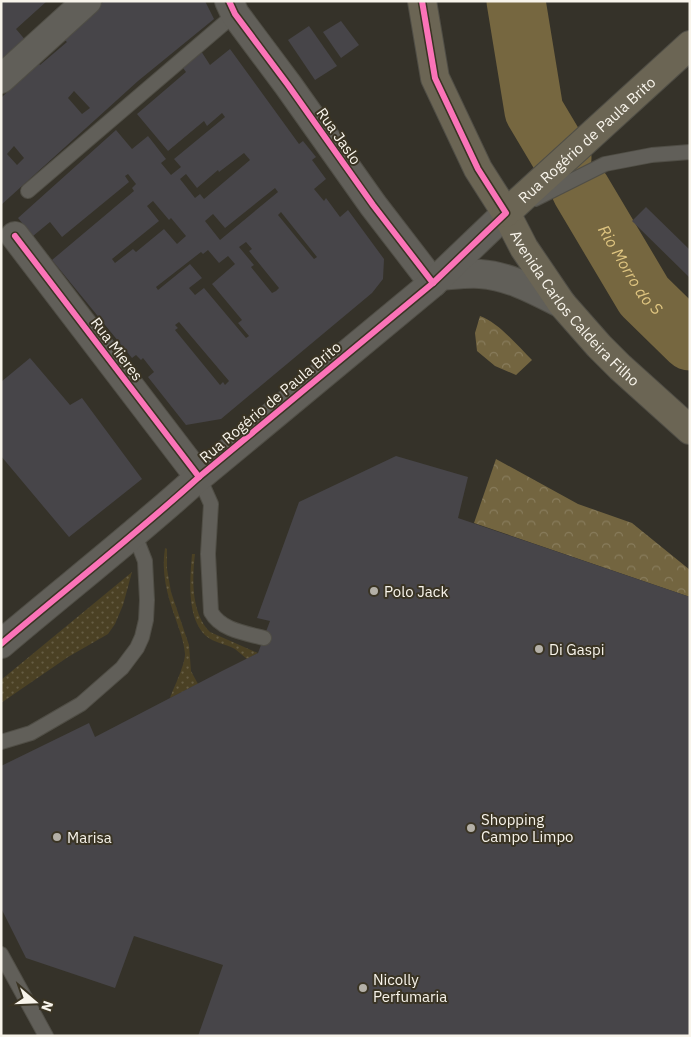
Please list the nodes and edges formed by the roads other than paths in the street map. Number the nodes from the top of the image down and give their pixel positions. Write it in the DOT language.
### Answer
graph roads {
  1 [pos="87,1"];
  2 [pos="422,1"];
  3 [pos="232,7"];
  4 [pos="690,45"];
  5 [pos="1,79"];
  6 [pos="690,152"];
  7 [pos="28,191"];
  8 [pos="506,214"];
  9 [pos="16,236"];
  10 [pos="437,280"];
  11 [pos="562,304"];
  12 [pos="690,430"];
  13 [pos="199,476"];
  14 [pos="134,533"];
  15 [pos="264,638"];
  16 [pos="1,644"];
  17 [pos="1,742"];
  18 [pos="1,954"];
  19 [pos="46,1036"];
  1 -- 5 [label="street"];
  2 -- 8 [label="main road, Avenida Carlos Caldeira Filho"];
  3 -- 7 [label="lane"];
  3 -- 10 [label="street, Rua Jaslo"];
  4 -- 8 [label="main road, Rua Rogério de Paula Brito"];
  6 -- 8 [label="lane"];
  8 -- 10 [label="street, Rua Rogério de Paula Brito"];
  8 -- 11 [label="main road, Avenida Carlos Caldeira Filho"];
  9 -- 13 [label="street, Rua Mieres"];
  10 -- 11 [label="street"];
  10 -- 13 [label="street, Rua Rogério de Paula Brito"];
  11 -- 12 [label="main road, Avenida Carlos Caldeira Filho"];
  13 -- 14 [label="street, Rua Rogério de Paula Brito"];
  13 -- 15 [label="lane"];
  14 -- 16 [label="street, Rua Rogério de Paula Brito"];
  14 -- 17 [label="lane"];
  18 -- 19 [label="lane"];
}
